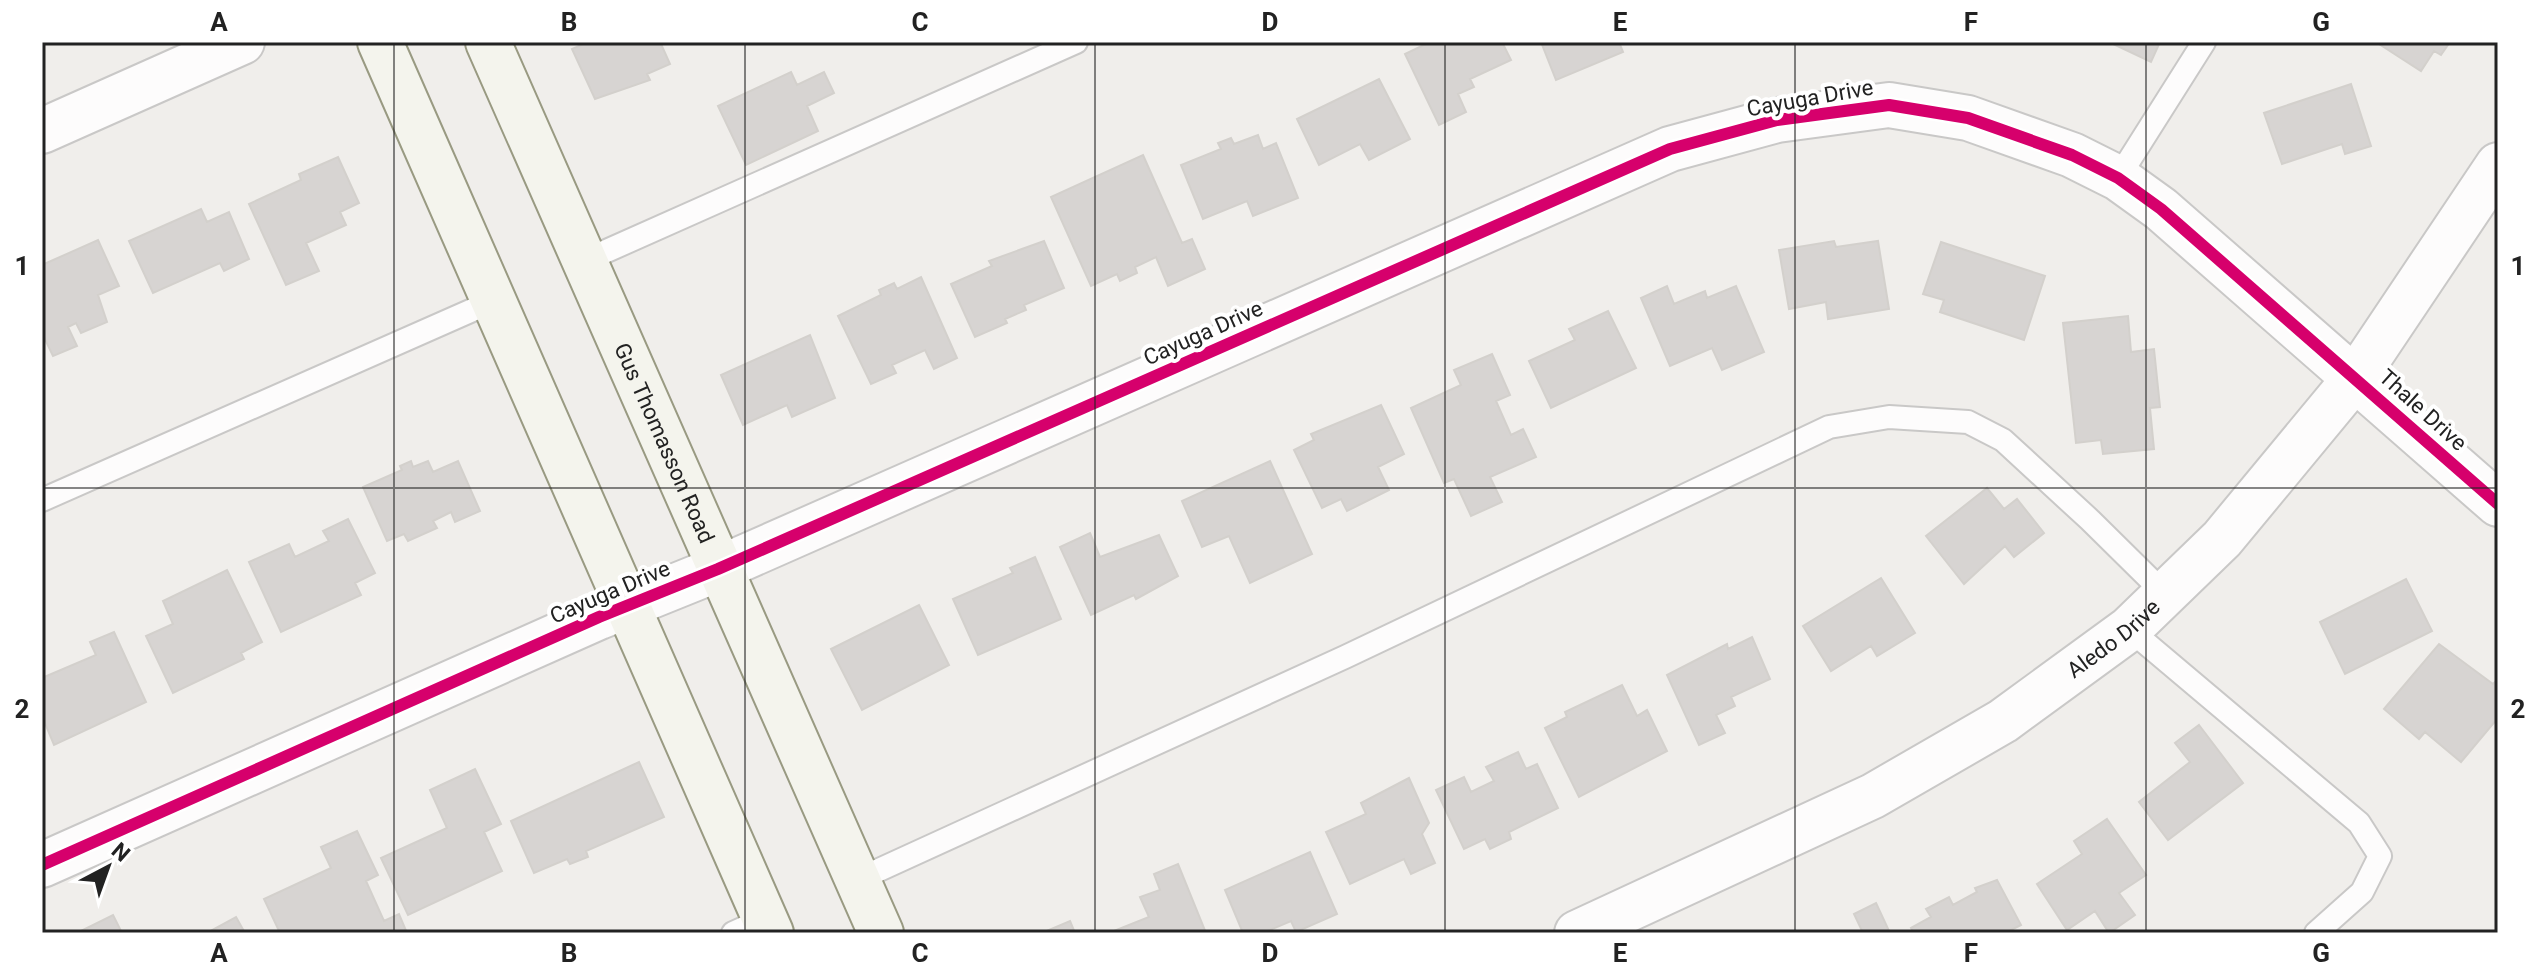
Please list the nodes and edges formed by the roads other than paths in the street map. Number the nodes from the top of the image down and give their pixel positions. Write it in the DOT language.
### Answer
graph roads {
  1 [pos="242,42"];
  2 [pos="380,42"];
  3 [pos="488,42"];
  4 [pos="1076,42"];
  5 [pos="2204,42"];
  6 [pos="42,131"];
  7 [pos="2498,165"];
  8 [pos="2118,178"];
  9 [pos="584,261"];
  10 [pos="493,301"];
  11 [pos="2356,377"];
  12 [pos="42,500"];
  13 [pos="2498,504"];
  14 [pos="718,569"];
  15 [pos="2165,594"];
  16 [pos="625,605"];
  17 [pos="2129,629"];
  18 [pos="42,865"];
  19 [pos="857,880"];
  20 [pos="756,928"];
  21 [pos="881,933"];
  22 [pos="1577,933"];
  23 [pos="2316,933"];
  1 -- 6 [label="street"];
  2 -- 10 [label="main road"];
  3 -- 9 [label="main road, Gus Thomasson Road"];
  4 -- 9 [label="lane"];
  5 -- 8 [label="lane"];
  7 -- 11 [label="street, Aledo Drive"];
  8 -- 11 [label="street, Cayuga Drive"];
  8 -- 14 [label="street, Cayuga Drive"];
  9 -- 14 [label="main road, Gus Thomasson Road"];
  10 -- 12 [label="lane"];
  10 -- 16 [label="main road"];
  11 -- 13 [label="street, Thale Drive"];
  11 -- 15 [label="street, Aledo Drive"];
  14 -- 16 [label="street, Cayuga Drive"];
  14 -- 19 [label="main road, Gus Thomasson Road"];
  15 -- 17 [label="street, Aledo Drive"];
  15 -- 19 [label="lane"];
  16 -- 18 [label="street, Cayuga Drive"];
  16 -- 20 [label="main road"];
  17 -- 22 [label="street, Aledo Drive"];
  17 -- 23 [label="lane"];
  19 -- 21 [label="main road, Gus Thomasson Road"];
}
